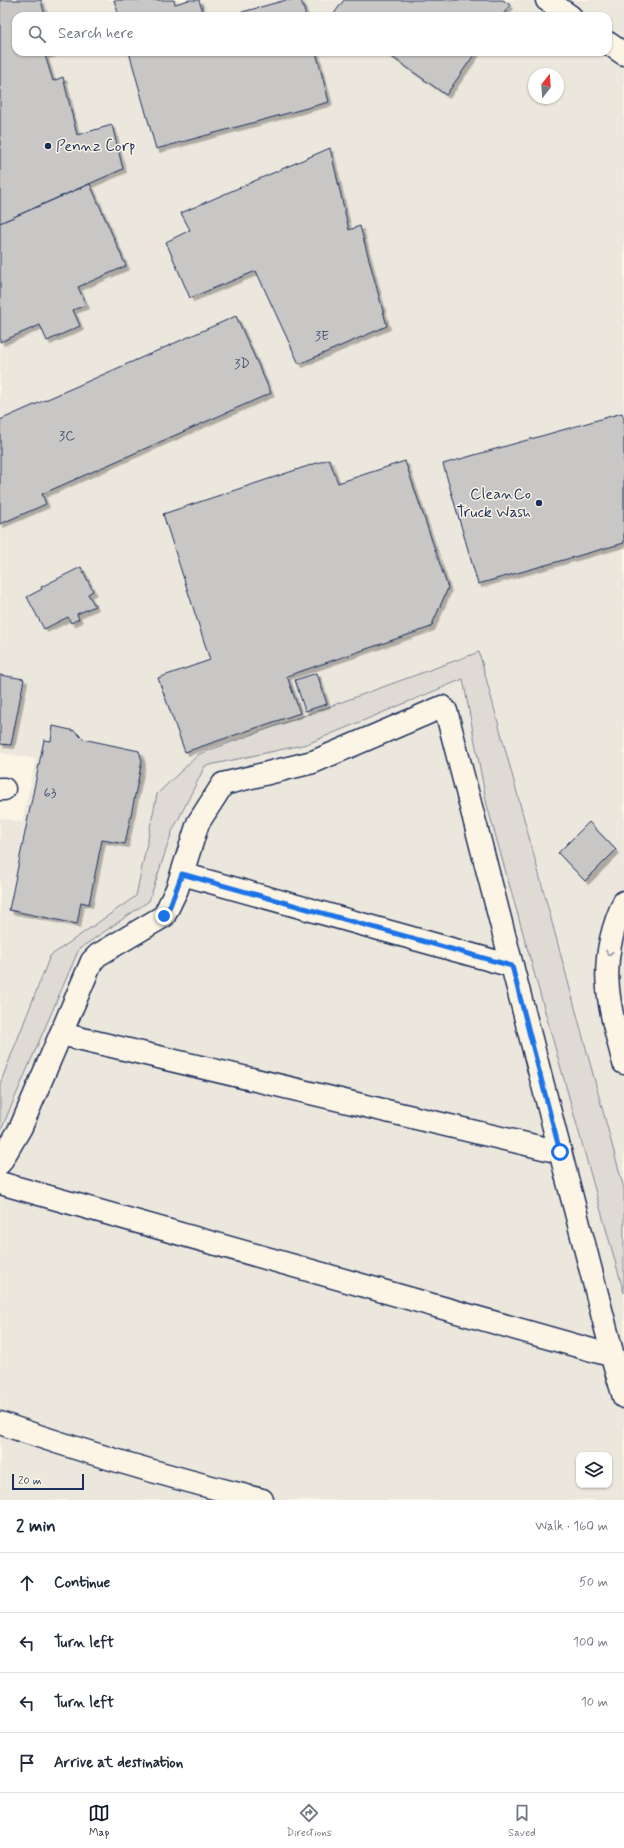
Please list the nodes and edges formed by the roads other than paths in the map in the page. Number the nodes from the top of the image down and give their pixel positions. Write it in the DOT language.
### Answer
graph roads {
  1 [pos="547,0"];
  2 [pos="564,12"];
  3 [pos="612,45"];
  4 [pos="624,54"];
  5 [pos="182,874"];
  6 [pos="624,902"];
  7 [pos="512,966"];
  8 [pos="61,1034"];
  9 [pos="624,1063"];
  10 [pos="560,1152"];
  11 [pos="0,1163"];
  12 [pos="0,1183"];
  13 [pos="613,1356"];
  14 [pos="624,1397"];
  15 [pos="0,1423"];
  16 [pos="262,1500"];
  1 -- 2 [label="lane"];
  3 -- 4 [label="lane"];
  5 -- 7 [label="lane"];
  5 -- 7 [label="lane"];
  5 -- 8 [label="lane"];
  6 -- 9 [label="lane, one-way"];
  7 -- 10 [label="lane"];
  8 -- 10 [label="lane"];
  8 -- 11 [label="lane"];
  10 -- 13 [label="lane"];
  12 -- 13 [label="lane"];
  13 -- 14 [label="lane"];
  15 -- 16 [label="lane"];
}
